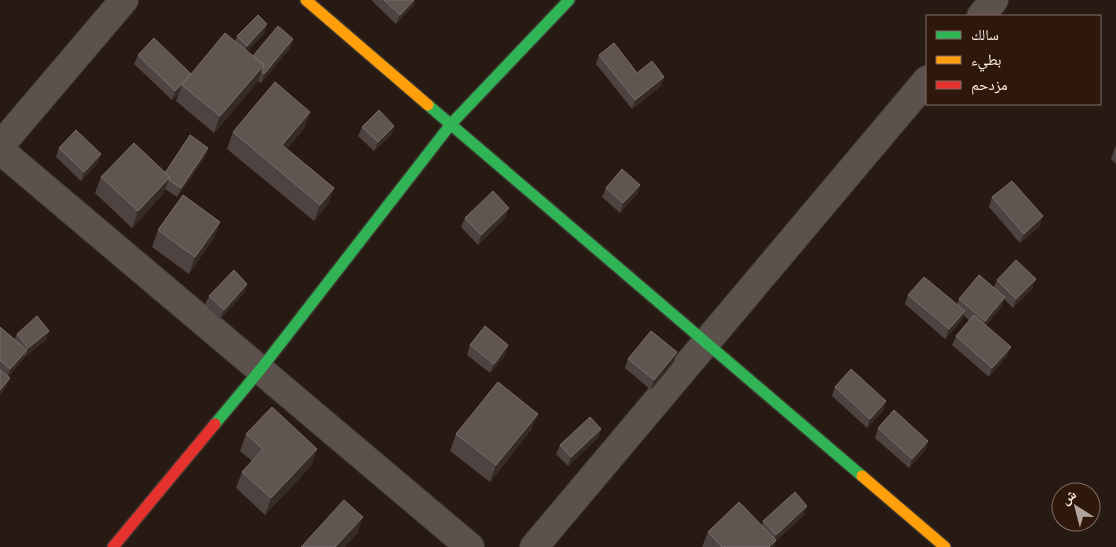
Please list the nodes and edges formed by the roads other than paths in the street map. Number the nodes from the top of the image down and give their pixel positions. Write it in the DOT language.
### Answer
graph roads {
  1 [pos="124,0"];
  2 [pos="306,0"];
  3 [pos="569,0"];
  4 [pos="994,0"];
  5 [pos="982,15"];
  6 [pos="926,81"];
  7 [pos="451,124"];
  8 [pos="0,146"];
  9 [pos="0,150"];
  10 [pos="706,342"];
  11 [pos="260,370"];
  12 [pos="113,547"];
  13 [pos="470,547"];
  14 [pos="534,547"];
  15 [pos="945,547"];
  1 -- 8 [label="street"];
  2 -- 7 [label="street"];
  3 -- 7 [label="street"];
  4 -- 5 [label="street"];
  6 -- 10 [label="street"];
  7 -- 10 [label="street"];
  7 -- 11 [label="street"];
  9 -- 11 [label="street"];
  10 -- 14 [label="street"];
  10 -- 15 [label="street"];
  11 -- 12 [label="street"];
  11 -- 13 [label="street"];
}
